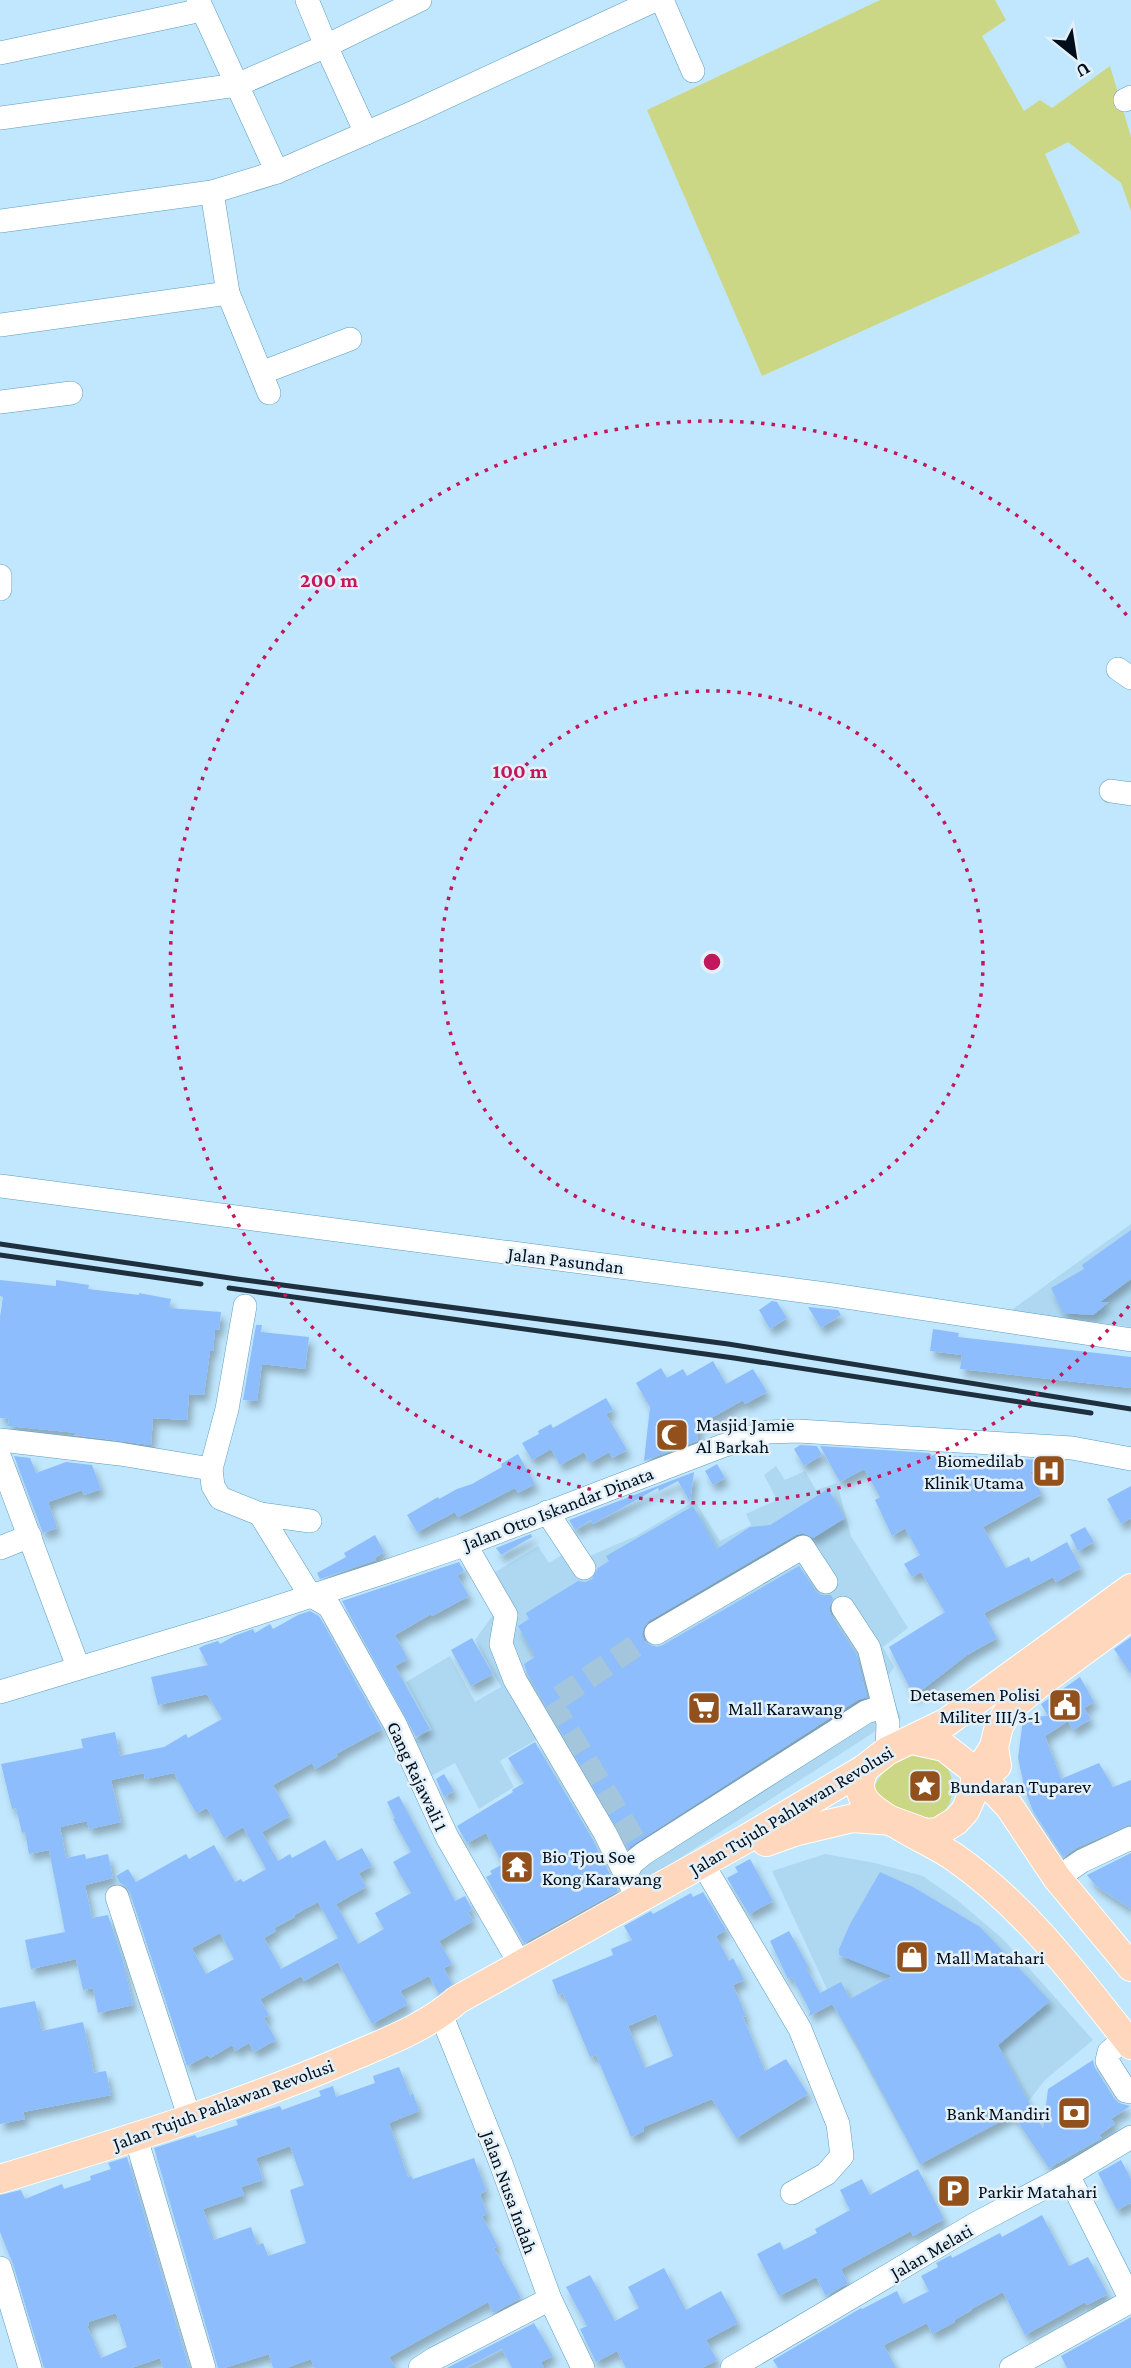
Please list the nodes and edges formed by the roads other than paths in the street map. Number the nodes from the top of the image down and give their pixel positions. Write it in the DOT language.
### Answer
graph roads {
  1 [pos="307,0"];
  2 [pos="420,0"];
  3 [pos="655,0"];
  4 [pos="662,0"];
  5 [pos="200,5"];
  6 [pos="327,46"];
  7 [pos="0,53"];
  8 [pos="693,71"];
  9 [pos="237,85"];
  10 [pos="0,118"];
  11 [pos="366,133"];
  12 [pos="277,172"];
  13 [pos="212,192"];
  14 [pos="0,221"];
  15 [pos="228,293"];
  16 [pos="0,325"];
  17 [pos="350,339"];
  18 [pos="71,393"];
  19 [pos="0,402"];
  20 [pos="0,576"];
  21 [pos="0,589"];
  22 [pos="0,1186"];
  23 [pos="245,1307"];
  24 [pos="1131,1340"];
  25 [pos="0,1440"];
  26 [pos="0,1458"];
  27 [pos="1131,1459"];
  28 [pos="212,1469"];
  29 [pos="547,1512"];
  30 [pos="260,1514"];
  31 [pos="310,1521"];
  32 [pos="30,1536"];
  33 [pos="465,1544"];
  34 [pos="0,1548"];
  35 [pos="584,1568"];
  36 [pos="826,1582"];
  37 [pos="1131,1588"];
  38 [pos="310,1595"];
  39 [pos="843,1608"];
  40 [pos="1131,1616"];
  41 [pos="656,1633"];
  42 [pos="875,1648"];
  43 [pos="78,1667"];
  44 [pos="0,1692"];
  45 [pos="883,1705"];
  46 [pos="912,1740"];
  47 [pos="994,1747"];
  48 [pos="887,1751"];
  49 [pos="864,1769"];
  50 [pos="975,1771"];
  51 [pos="1009,1806"];
  52 [pos="894,1821"];
  53 [pos="1131,1838"];
  54 [pos="707,1871"];
  55 [pos="1057,1878"];
  56 [pos="631,1887"];
  57 [pos="117,1897"];
  58 [pos="1127,1958"];
  59 [pos="520,1964"];
  60 [pos="441,2014"];
  61 [pos="1128,2041"];
  62 [pos="1131,2092"];
  63 [pos="190,2119"];
  64 [pos="1131,2137"];
  65 [pos="136,2138"];
  66 [pos="1068,2175"];
  67 [pos="0,2179"];
  68 [pos="792,2193"];
  69 [pos="0,2268"];
  70 [pos="550,2299"];
  71 [pos="1131,2301"];
  72 [pos="30,2368"];
  73 [pos="204,2368"];
  74 [pos="421,2368"];
  75 [pos="583,2368"];
  76 [pos="732,2368"];
  77 [pos="1011,2368"];
  1 -- 6 [label="street"];
  2 -- 6 [label="street"];
  3 -- 11 [label="street"];
  4 -- 8 [label="street"];
  5 -- 7 [label="street"];
  5 -- 9 [label="street"];
  6 -- 9 [label="street"];
  6 -- 11 [label="street"];
  9 -- 10 [label="street"];
  9 -- 12 [label="street"];
  11 -- 12 [label="street"];
  12 -- 13 [label="street"];
  13 -- 14 [label="street"];
  13 -- 15 [label="street"];
  15 -- 16 [label="street"];
  15 -- 17 [label="street"];
  18 -- 19 [label="street"];
  20 -- 21 [label="street"];
  22 -- 24 [label="street, Jalan Pasundan"];
  23 -- 28 [label="street"];
  25 -- 28 [label="street"];
  26 -- 32 [label="street"];
  27 -- 29 [label="street, Jalan Otto Iskandar Dinata"];
  28 -- 30 [label="street"];
  29 -- 33 [label="street, Jalan Otto Iskandar Dinata"];
  29 -- 35 [label="street"];
  30 -- 31 [label="street"];
  30 -- 38 [label="street, Gang Rajawali 1"];
  32 -- 34 [label="street"];
  32 -- 43 [label="street"];
  33 -- 38 [label="street, Jalan Otto Iskandar Dinata"];
  33 -- 56 [label="street"];
  36 -- 41 [label="street"];
  37 -- 46 [label="main road, Jalan Tujuh Pahlawan Revolusi"];
  38 -- 43 [label="street, Jalan Otto Iskandar Dinata"];
  38 -- 59 [label="street, Gang Rajawali 1"];
  39 -- 45 [label="street"];
  40 -- 47 [label="main road"];
  42 -- 45 [label="street"];
  43 -- 44 [label="street, Jalan Otto Iskandar Dinata"];
  45 -- 48 [label="street"];
  45 -- 56 [label="street"];
  46 -- 48 [label="main road, Jalan Tujuh Pahlawan Revolusi"];
  46 -- 50 [label="main road"];
  47 -- 50 [label="main road"];
  47 -- 51 [label="main road"];
  48 -- 49 [label="main road, Jalan Tujuh Pahlawan Revolusi"];
  49 -- 52 [label="main road"];
  49 -- 56 [label="main road, Jalan Tujuh Pahlawan Revolusi"];
  50 -- 51 [label="main road"];
  50 -- 52 [label="main road"];
  51 -- 55 [label="main road"];
  52 -- 54 [label="main road, Jalan Tujuh Pahlawan Revolusi"];
  52 -- 61 [label="main road"];
  53 -- 55 [label="street"];
  54 -- 60 [label="main road, Jalan Tujuh Pahlawan Revolusi"];
  54 -- 68 [label="street"];
  55 -- 58 [label="main road"];
  56 -- 59 [label="main road, Jalan Tujuh Pahlawan Revolusi"];
  57 -- 63 [label="street"];
  59 -- 60 [label="main road, Jalan Tujuh Pahlawan Revolusi"];
  60 -- 63 [label="main road, Jalan Tujuh Pahlawan Revolusi"];
  60 -- 70 [label="street, Jalan Nusa Indah"];
  61 -- 62 [label="street"];
  63 -- 65 [label="main road, Jalan Tujuh Pahlawan Revolusi"];
  64 -- 66 [label="street, Jalan Melati"];
  65 -- 67 [label="main road, Jalan Tujuh Pahlawan Revolusi"];
  65 -- 73 [label="street"];
  66 -- 71 [label="street"];
  66 -- 76 [label="street, Jalan Melati"];
  69 -- 72 [label="street"];
  70 -- 74 [label="street"];
  70 -- 75 [label="street, Jalan Nusa Indah"];
  71 -- 77 [label="street"];
}
